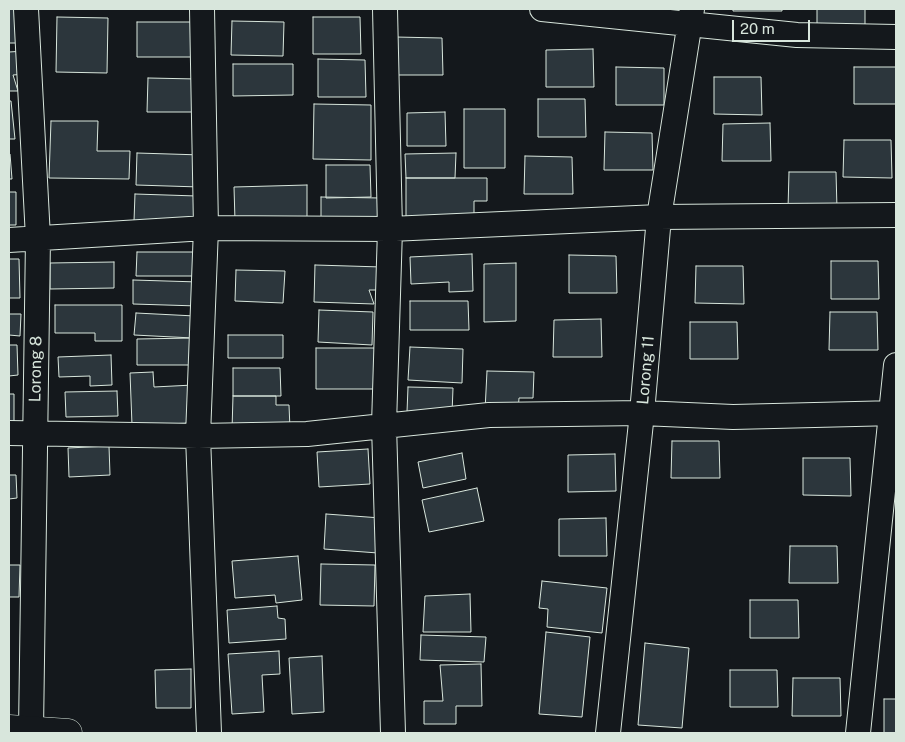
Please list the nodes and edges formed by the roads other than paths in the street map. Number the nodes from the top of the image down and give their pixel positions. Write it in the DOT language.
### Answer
graph roads {
  1 [pos="26,9"];
  2 [pos="202,9"];
  3 [pos="385,9"];
  4 [pos="542,9"];
  5 [pos="692,17"];
  6 [pos="896,37"];
  7 [pos="896,215"];
  8 [pos="659,217"];
  9 [pos="206,228"];
  10 [pos="390,230"];
  11 [pos="38,238"];
  12 [pos="9,240"];
  13 [pos="896,365"];
  14 [pos="642,413"];
  15 [pos="894,413"];
  16 [pos="384,425"];
  17 [pos="9,433"];
  18 [pos="34,433"];
  19 [pos="198,436"];
  20 [pos="20,730"];
  21 [pos="68,733"];
  22 [pos="209,733"];
  23 [pos="393,733"];
  24 [pos="608,733"];
  25 [pos="858,733"];
  1 -- 11 [label="street, Lorong 8"];
  2 -- 9 [label="street"];
  3 -- 10 [label="street"];
  4 -- 5 [label="street"];
  5 -- 6 [label="street"];
  5 -- 8 [label="street, Lorong 11"];
  7 -- 8 [label="street"];
  8 -- 10 [label="street"];
  8 -- 14 [label="street, Lorong 11"];
  9 -- 10 [label="street"];
  9 -- 11 [label="street"];
  9 -- 19 [label="street"];
  10 -- 16 [label="street"];
  11 -- 12 [label="street"];
  11 -- 18 [label="street, Lorong 8"];
  13 -- 15 [label="street"];
  14 -- 15 [label="street"];
  14 -- 16 [label="street"];
  14 -- 24 [label="street, Lorong 11"];
  15 -- 25 [label="street"];
  16 -- 19 [label="street"];
  16 -- 23 [label="street"];
  17 -- 18 [label="street"];
  18 -- 19 [label="street"];
  18 -- 20 [label="street, Lorong 8"];
  19 -- 22 [label="street"];
  20 -- 21 [label="main road"];
}
